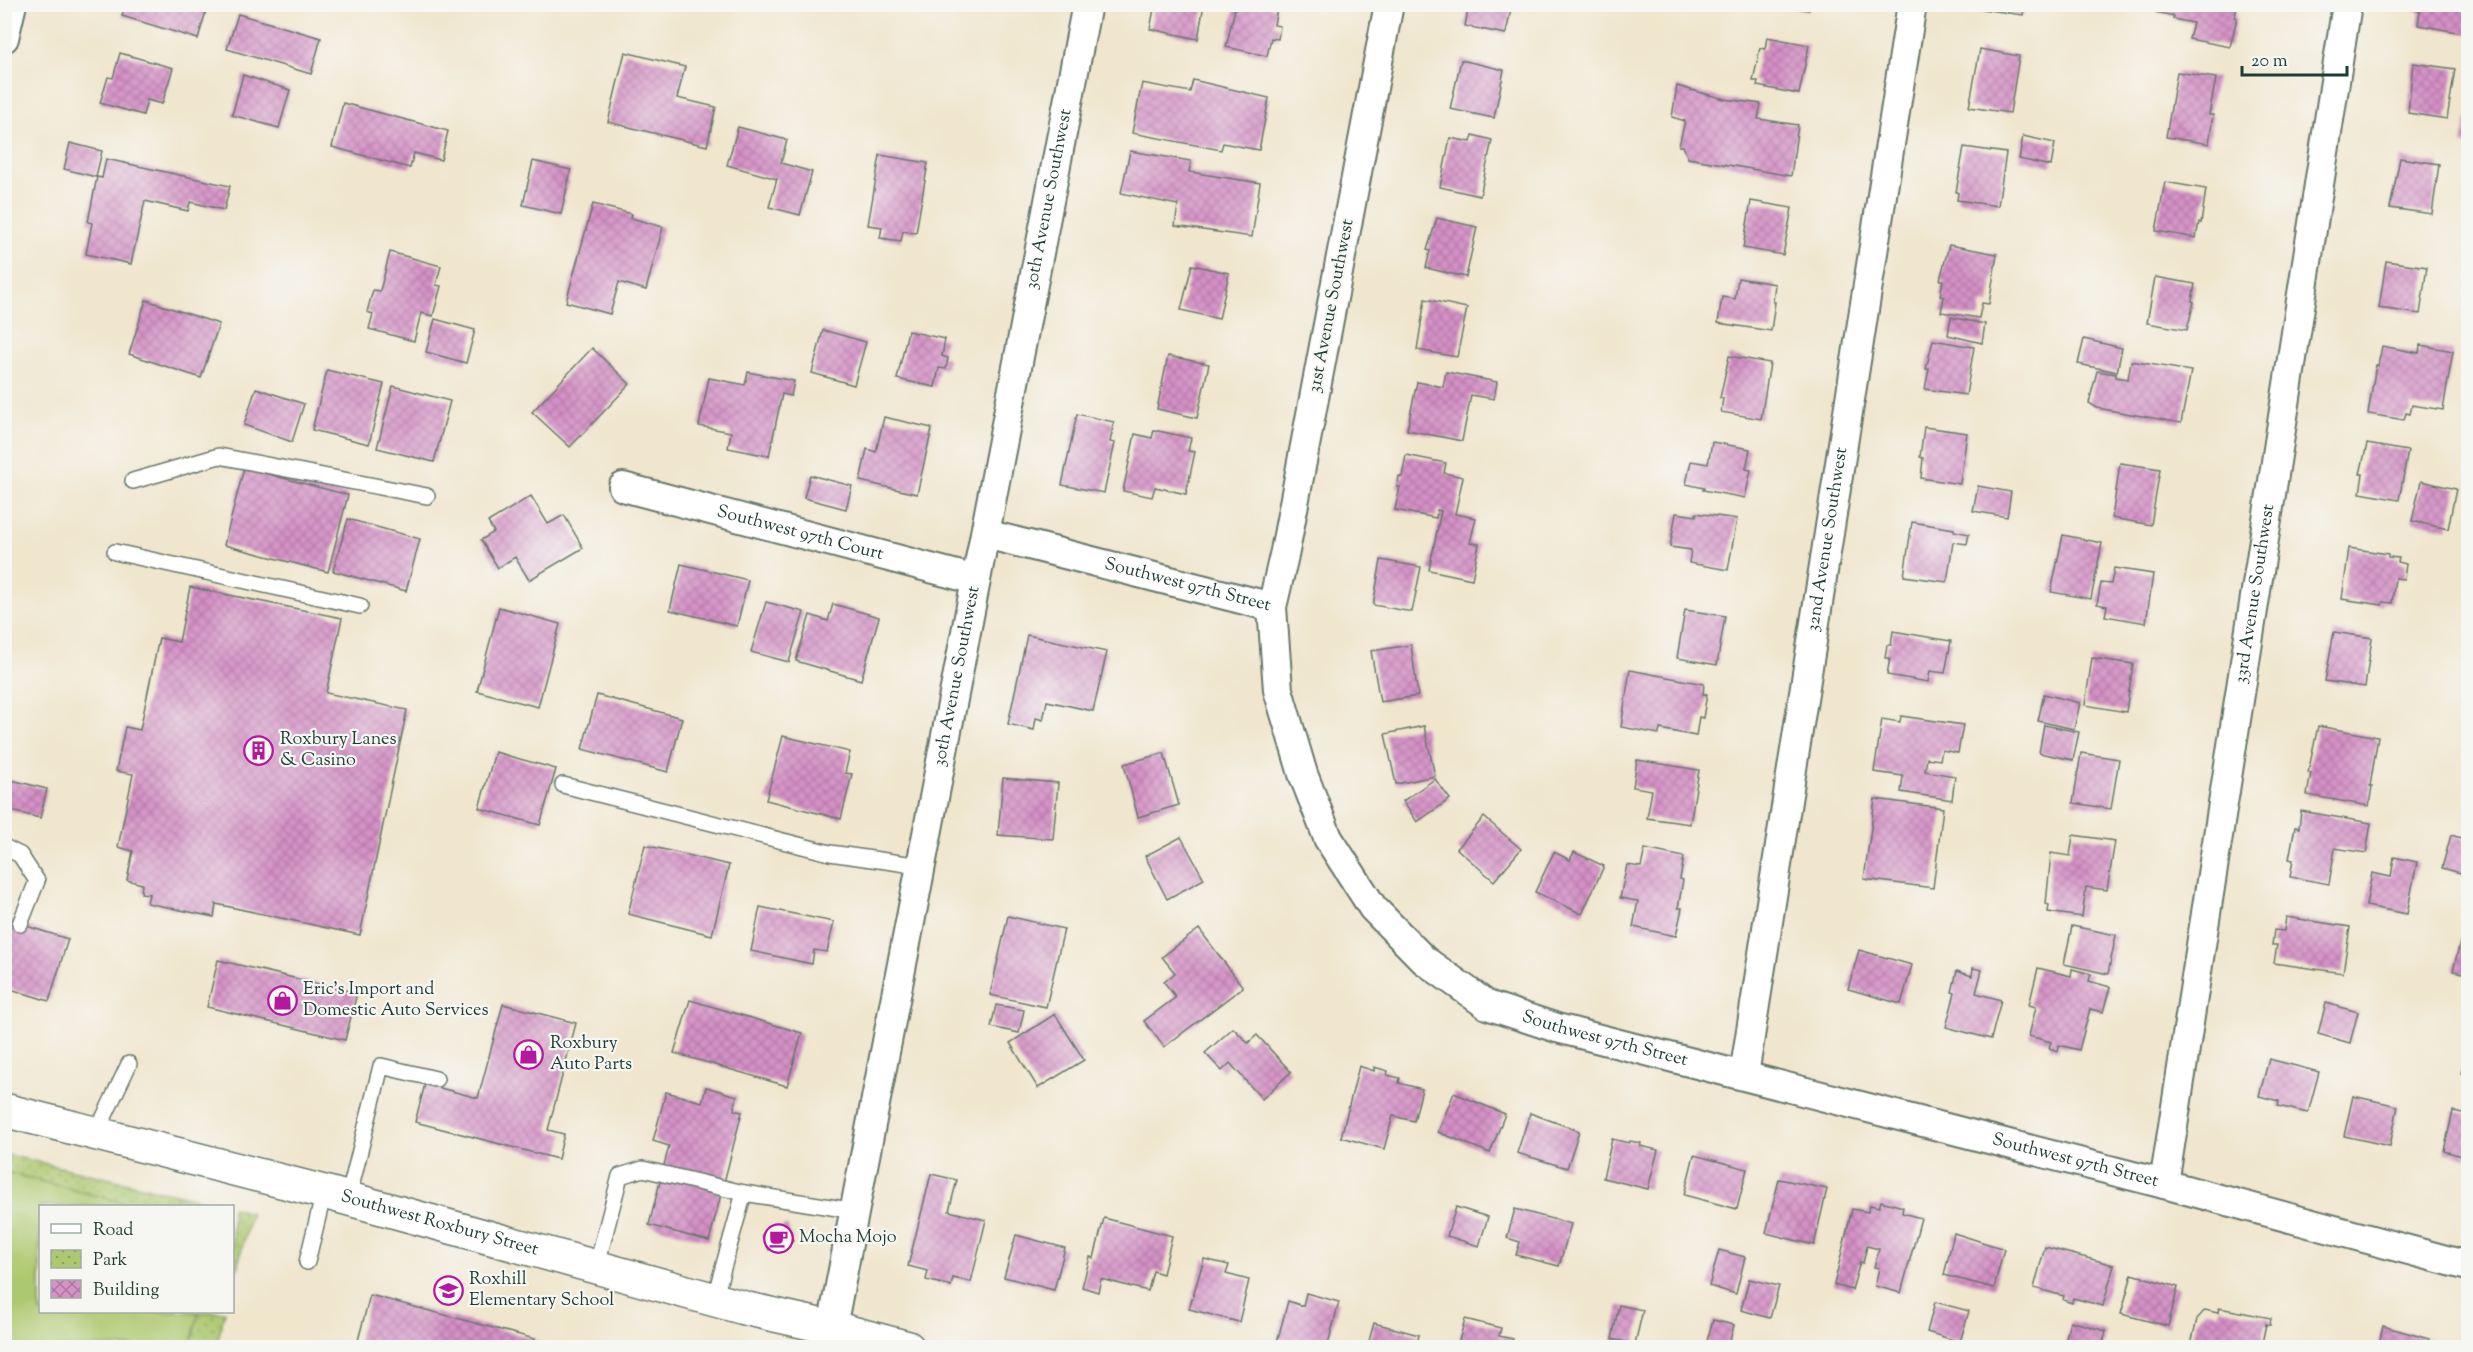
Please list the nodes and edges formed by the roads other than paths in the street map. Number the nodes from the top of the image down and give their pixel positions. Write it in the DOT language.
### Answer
graph roads {
  1 [pos="12,4"];
  2 [pos="1087,4"];
  3 [pos="1389,4"];
  4 [pos="1912,4"];
  5 [pos="2347,4"];
  6 [pos="4,38"];
  7 [pos="133,481"];
  8 [pos="623,487"];
  9 [pos="427,496"];
  10 [pos="986,534"];
  11 [pos="115,552"];
  12 [pos="976,580"];
  13 [pos="360,606"];
  14 [pos="1272,608"];
  15 [pos="563,785"];
  16 [pos="4,847"];
  17 [pos="921,866"];
  18 [pos="20,924"];
  19 [pos="129,1064"];
  20 [pos="1744,1075"];
  21 [pos="436,1079"];
  22 [pos="4,1110"];
  23 [pos="96,1134"];
  24 [pos="2164,1184"];
  25 [pos="744,1192"];
  26 [pos="336,1196"];
  27 [pos="856,1211"];
  28 [pos="306,1262"];
  29 [pos="2469,1266"];
  30 [pos="596,1268"];
  31 [pos="714,1300"];
  32 [pos="831,1338"];
  33 [pos="908,1347"];
  1 -- 6 [label="street"];
  2 -- 10 [label="street, 30th Avenue Southwest"];
  3 -- 14 [label="street, 31st Avenue Southwest"];
  4 -- 20 [label="street, 32nd Avenue Southwest"];
  5 -- 24 [label="street, 33rd Avenue Southwest"];
  7 -- 9 [label="lane"];
  8 -- 12 [label="street, Southwest 97th Court"];
  10 -- 12 [label="street, 30th Avenue Southwest"];
  10 -- 14 [label="street, Southwest 97th Street"];
  11 -- 13 [label="lane"];
  12 -- 17 [label="street, 30th Avenue Southwest"];
  14 -- 20 [label="street, Southwest 97th Street"];
  15 -- 17 [label="lane"];
  16 -- 18 [label="lane"];
  17 -- 27 [label="street, 30th Avenue Southwest"];
  19 -- 23 [label="lane"];
  20 -- 24 [label="street, Southwest 97th Street"];
  21 -- 26 [label="lane"];
  22 -- 23 [label="main road, Southwest Roxbury Street"];
  23 -- 26 [label="main road, Southwest Roxbury Street"];
  24 -- 29 [label="street, Southwest 97th Street"];
  25 -- 27 [label="lane"];
  25 -- 30 [label="lane"];
  25 -- 31 [label="lane"];
  26 -- 28 [label="lane"];
  26 -- 30 [label="main road, Southwest Roxbury Street"];
  27 -- 32 [label="street, 30th Avenue Southwest"];
  30 -- 31 [label="main road, Southwest Roxbury Street"];
  31 -- 32 [label="main road, Southwest Roxbury Street"];
  32 -- 33 [label="main road, Southwest Roxbury Street"];
}
